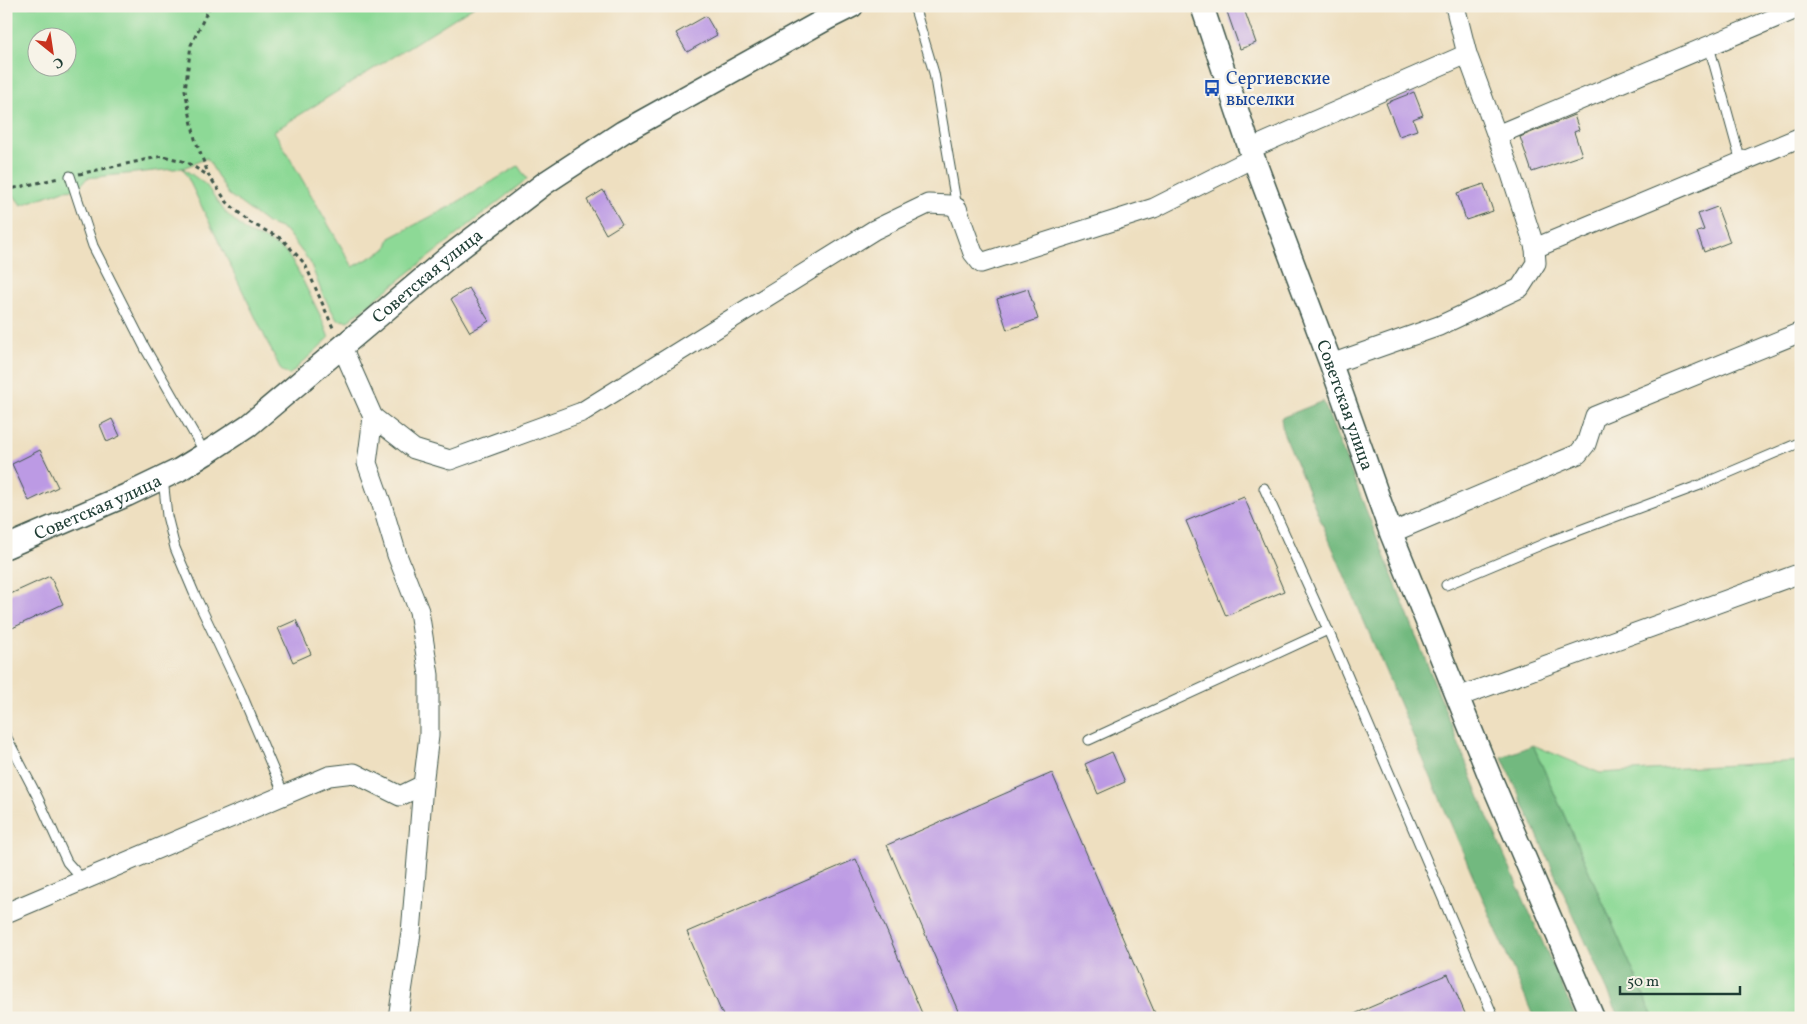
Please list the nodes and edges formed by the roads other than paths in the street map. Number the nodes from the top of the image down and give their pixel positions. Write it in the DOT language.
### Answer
graph roads {
  1 [pos="852,6"];
  2 [pos="914,6"];
  3 [pos="1202,6"];
  4 [pos="1455,6"];
  5 [pos="1801,7"];
  6 [pos="1709,46"];
  7 [pos="1467,54"];
  8 [pos="1497,135"];
  9 [pos="1801,137"];
  10 [pos="1251,154"];
  11 [pos="1741,162"];
  12 [pos="70,176"];
  13 [pos="957,208"];
  14 [pos="1534,248"];
  15 [pos="1801,332"];
  16 [pos="342,347"];
  17 [pos="1331,364"];
  18 [pos="373,417"];
  19 [pos="1801,442"];
  20 [pos="205,454"];
  21 [pos="163,478"];
  22 [pos="1264,488"];
  23 [pos="1391,533"];
  24 [pos="6,547"];
  25 [pos="1801,573"];
  26 [pos="1446,586"];
  27 [pos="1328,630"];
  28 [pos="1458,698"];
  29 [pos="6,736"];
  30 [pos="1089,740"];
  31 [pos="423,784"];
  32 [pos="284,795"];
  33 [pos="84,880"];
  34 [pos="6,913"];
  35 [pos="398,1018"];
  36 [pos="1494,1018"];
  37 [pos="1593,1018"];
  1 -- 16 [label="street, Советская улица"];
  2 -- 13 [label="lane"];
  3 -- 10 [label="street, Советская улица"];
  4 -- 7 [label="street"];
  5 -- 6 [label="street"];
  6 -- 8 [label="street"];
  6 -- 11 [label="lane"];
  7 -- 8 [label="street"];
  7 -- 10 [label="street"];
  8 -- 14 [label="street"];
  9 -- 11 [label="street"];
  10 -- 13 [label="street"];
  10 -- 17 [label="street, Советская улица"];
  11 -- 14 [label="street"];
  12 -- 20 [label="lane"];
  13 -- 18 [label="street"];
  14 -- 17 [label="street"];
  15 -- 23 [label="street"];
  16 -- 18 [label="street"];
  16 -- 20 [label="street, Советская улица"];
  17 -- 23 [label="street, Советская улица"];
  18 -- 31 [label="street"];
  19 -- 26 [label="lane"];
  20 -- 21 [label="street, Советская улица"];
  21 -- 24 [label="street, Советская улица"];
  21 -- 32 [label="lane"];
  22 -- 27 [label="lane"];
  23 -- 28 [label="street, Советская улица"];
  25 -- 28 [label="street"];
  27 -- 30 [label="lane"];
  27 -- 36 [label="lane"];
  28 -- 37 [label="street, Советская улица"];
  29 -- 33 [label="lane"];
  31 -- 32 [label="street"];
  31 -- 35 [label="street"];
  32 -- 33 [label="street"];
  33 -- 34 [label="street"];
}
